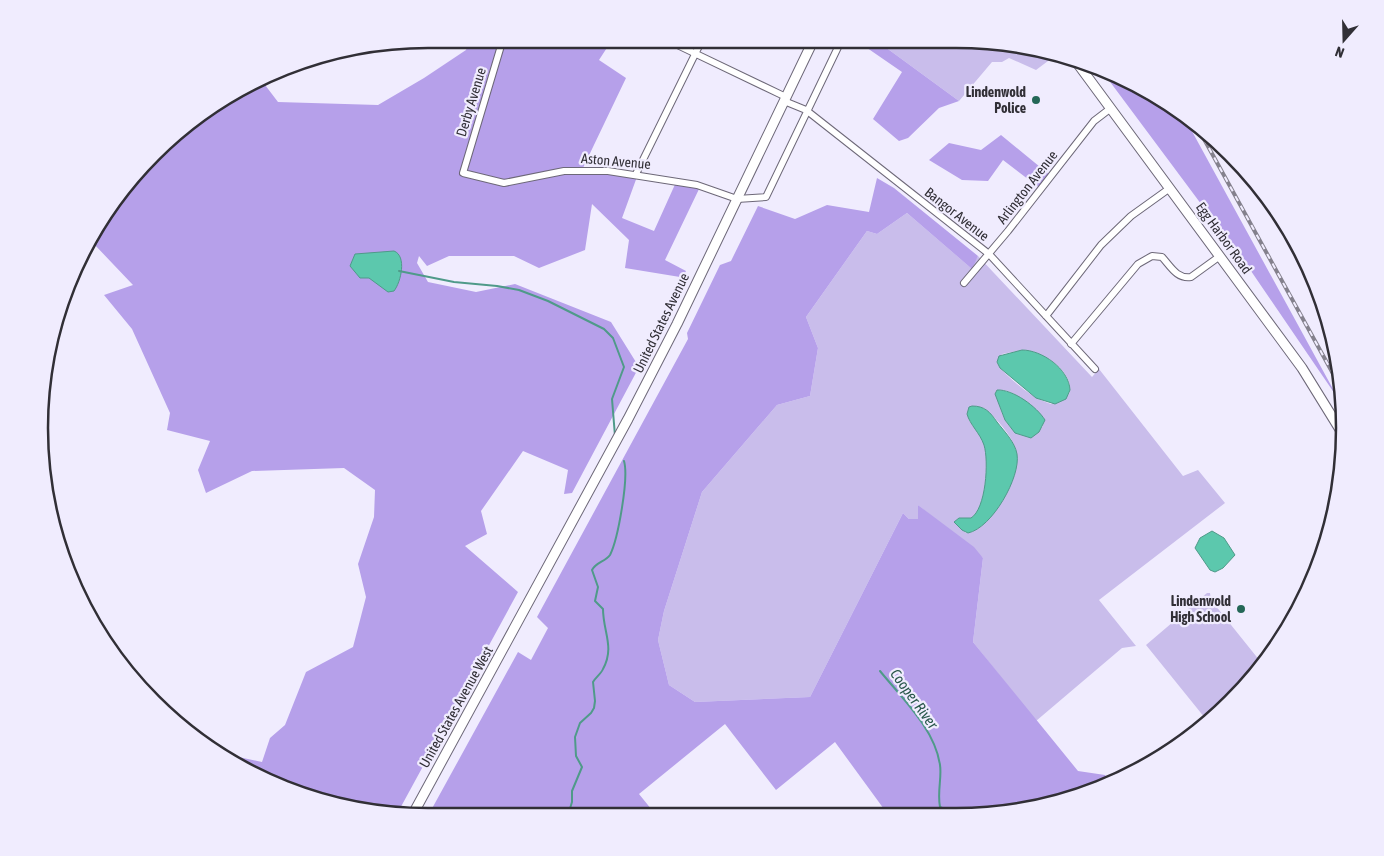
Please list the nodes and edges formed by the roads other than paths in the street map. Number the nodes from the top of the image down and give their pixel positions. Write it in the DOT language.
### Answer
graph roads {
  1 [pos="500,48"];
  2 [pos="683,48"];
  3 [pos="698,48"];
  4 [pos="810,48"];
  5 [pos="838,48"];
  6 [pos="695,54"];
  7 [pos="1082,69"];
  8 [pos="785,99"];
  9 [pos="1111,108"];
  10 [pos="806,110"];
  11 [pos="463,172"];
  12 [pos="636,174"];
  13 [pos="1170,188"];
  14 [pos="737,198"];
  15 [pos="989,254"];
  16 [pos="1220,256"];
  17 [pos="964,283"];
  18 [pos="1046,316"];
  19 [pos="1071,344"];
  20 [pos="1095,369"];
  21 [pos="1336,423"];
  22 [pos="523,612"];
  23 [pos="416,808"];
  1 -- 11 [label="street, Derby Avenue"];
  2 -- 6 [label="street, Bangor Avenue"];
  3 -- 6 [label="street"];
  4 -- 8 [label="street, United States Avenue"];
  5 -- 10 [label="street"];
  6 -- 8 [label="street, Bangor Avenue"];
  6 -- 12 [label="street"];
  7 -- 9 [label="street, Egg Harbor Road"];
  8 -- 10 [label="street, Bangor Avenue"];
  8 -- 14 [label="street, United States Avenue"];
  9 -- 13 [label="street, Egg Harbor Road"];
  9 -- 15 [label="street, Arlington Avenue"];
  10 -- 14 [label="street, Aston Avenue"];
  10 -- 15 [label="street, Bangor Avenue"];
  11 -- 12 [label="street, Aston Avenue"];
  12 -- 14 [label="street, Aston Avenue"];
  13 -- 16 [label="street, Egg Harbor Road"];
  13 -- 18 [label="street"];
  14 -- 22 [label="street, United States Avenue"];
  15 -- 17 [label="street, Arlington Avenue"];
  15 -- 18 [label="street, Bangor Avenue"];
  16 -- 19 [label="street"];
  16 -- 21 [label="street, Egg Harbor Road"];
  18 -- 19 [label="street, Bangor Avenue"];
  19 -- 20 [label="street, Bangor Avenue"];
  22 -- 23 [label="street, United States Avenue West"];
}
